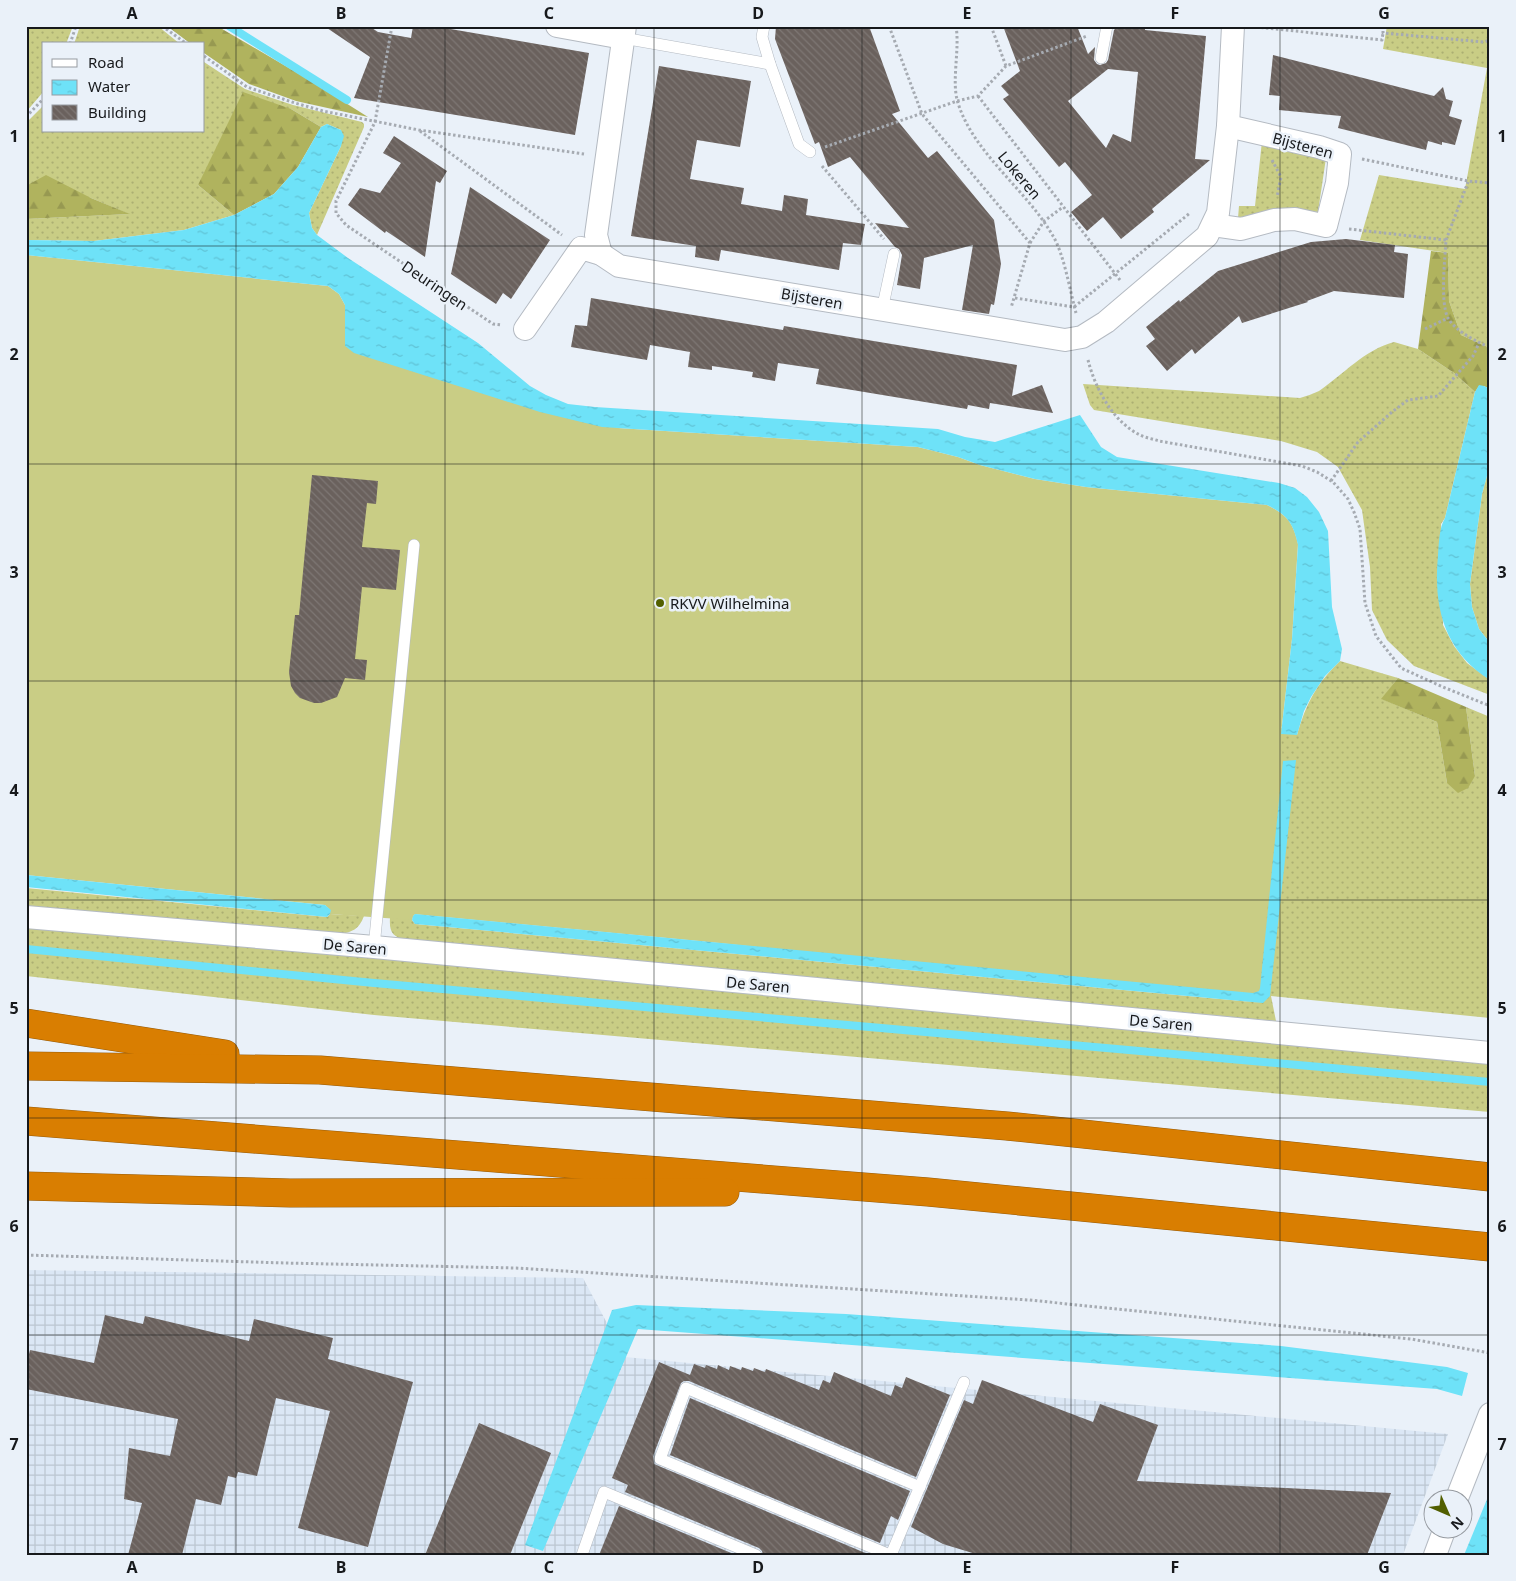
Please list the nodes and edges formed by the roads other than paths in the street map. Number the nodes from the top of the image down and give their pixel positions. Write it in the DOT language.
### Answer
graph roads {
  1 [pos="557,26"];
  2 [pos="764,26"];
  3 [pos="1233,26"];
  4 [pos="1106,28"];
  5 [pos="624,32"];
  6 [pos="1101,58"];
  7 [pos="770,64"];
  8 [pos="1228,126"];
  9 [pos="810,152"];
  10 [pos="1213,225"];
  11 [pos="591,251"];
  12 [pos="894,254"];
  13 [pos="882,310"];
  14 [pos="525,329"];
  15 [pos="414,545"];
  16 [pos="26,917"];
  17 [pos="374,948"];
  18 [pos="26,1022"];
  19 [pos="1490,1053"];
  20 [pos="26,1066"];
  21 [pos="320,1070"];
  22 [pos="26,1121"];
  23 [pos="1490,1177"];
  24 [pos="26,1186"];
  25 [pos="928,1192"];
  26 [pos="1490,1247"];
  27 [pos="964,1382"];
  28 [pos="1490,1414"];
  29 [pos="920,1487"];
  30 [pos="1461,1488"];
  31 [pos="1441,1538"];
  32 [pos="582,1555"];
  33 [pos="756,1555"];
  34 [pos="891,1555"];
  35 [pos="1435,1555"];
  1 -- 5 [label="street"];
  2 -- 7 [label="lane"];
  3 -- 8 [label="street, Bijsteren"];
  4 -- 6 [label="lane"];
  5 -- 7 [label="lane"];
  5 -- 11 [label="street"];
  7 -- 9 [label="lane"];
  8 -- 10 [label="street, Bijsteren"];
  8 -- 10 [label="street, Bijsteren"];
  10 -- 13 [label="street, Bijsteren"];
  11 -- 13 [label="street, Bijsteren"];
  11 -- 14 [label="street"];
  12 -- 13 [label="lane"];
  15 -- 17 [label="lane"];
  16 -- 17 [label="street, De Saren"];
  17 -- 19 [label="street, De Saren"];
  18 -- 21 [label="highway"];
  20 -- 21 [label="highway"];
  21 -- 23 [label="highway"];
  22 -- 25 [label="highway"];
  24 -- 25 [label="highway"];
  25 -- 26 [label="highway"];
  27 -- 29 [label="lane"];
  28 -- 30 [label="street"];
  29 -- 34 [label="lane"];
  29 -- 34 [label="lane"];
  31 -- 35 [label="street"];
  32 -- 33 [label="lane"];
}
